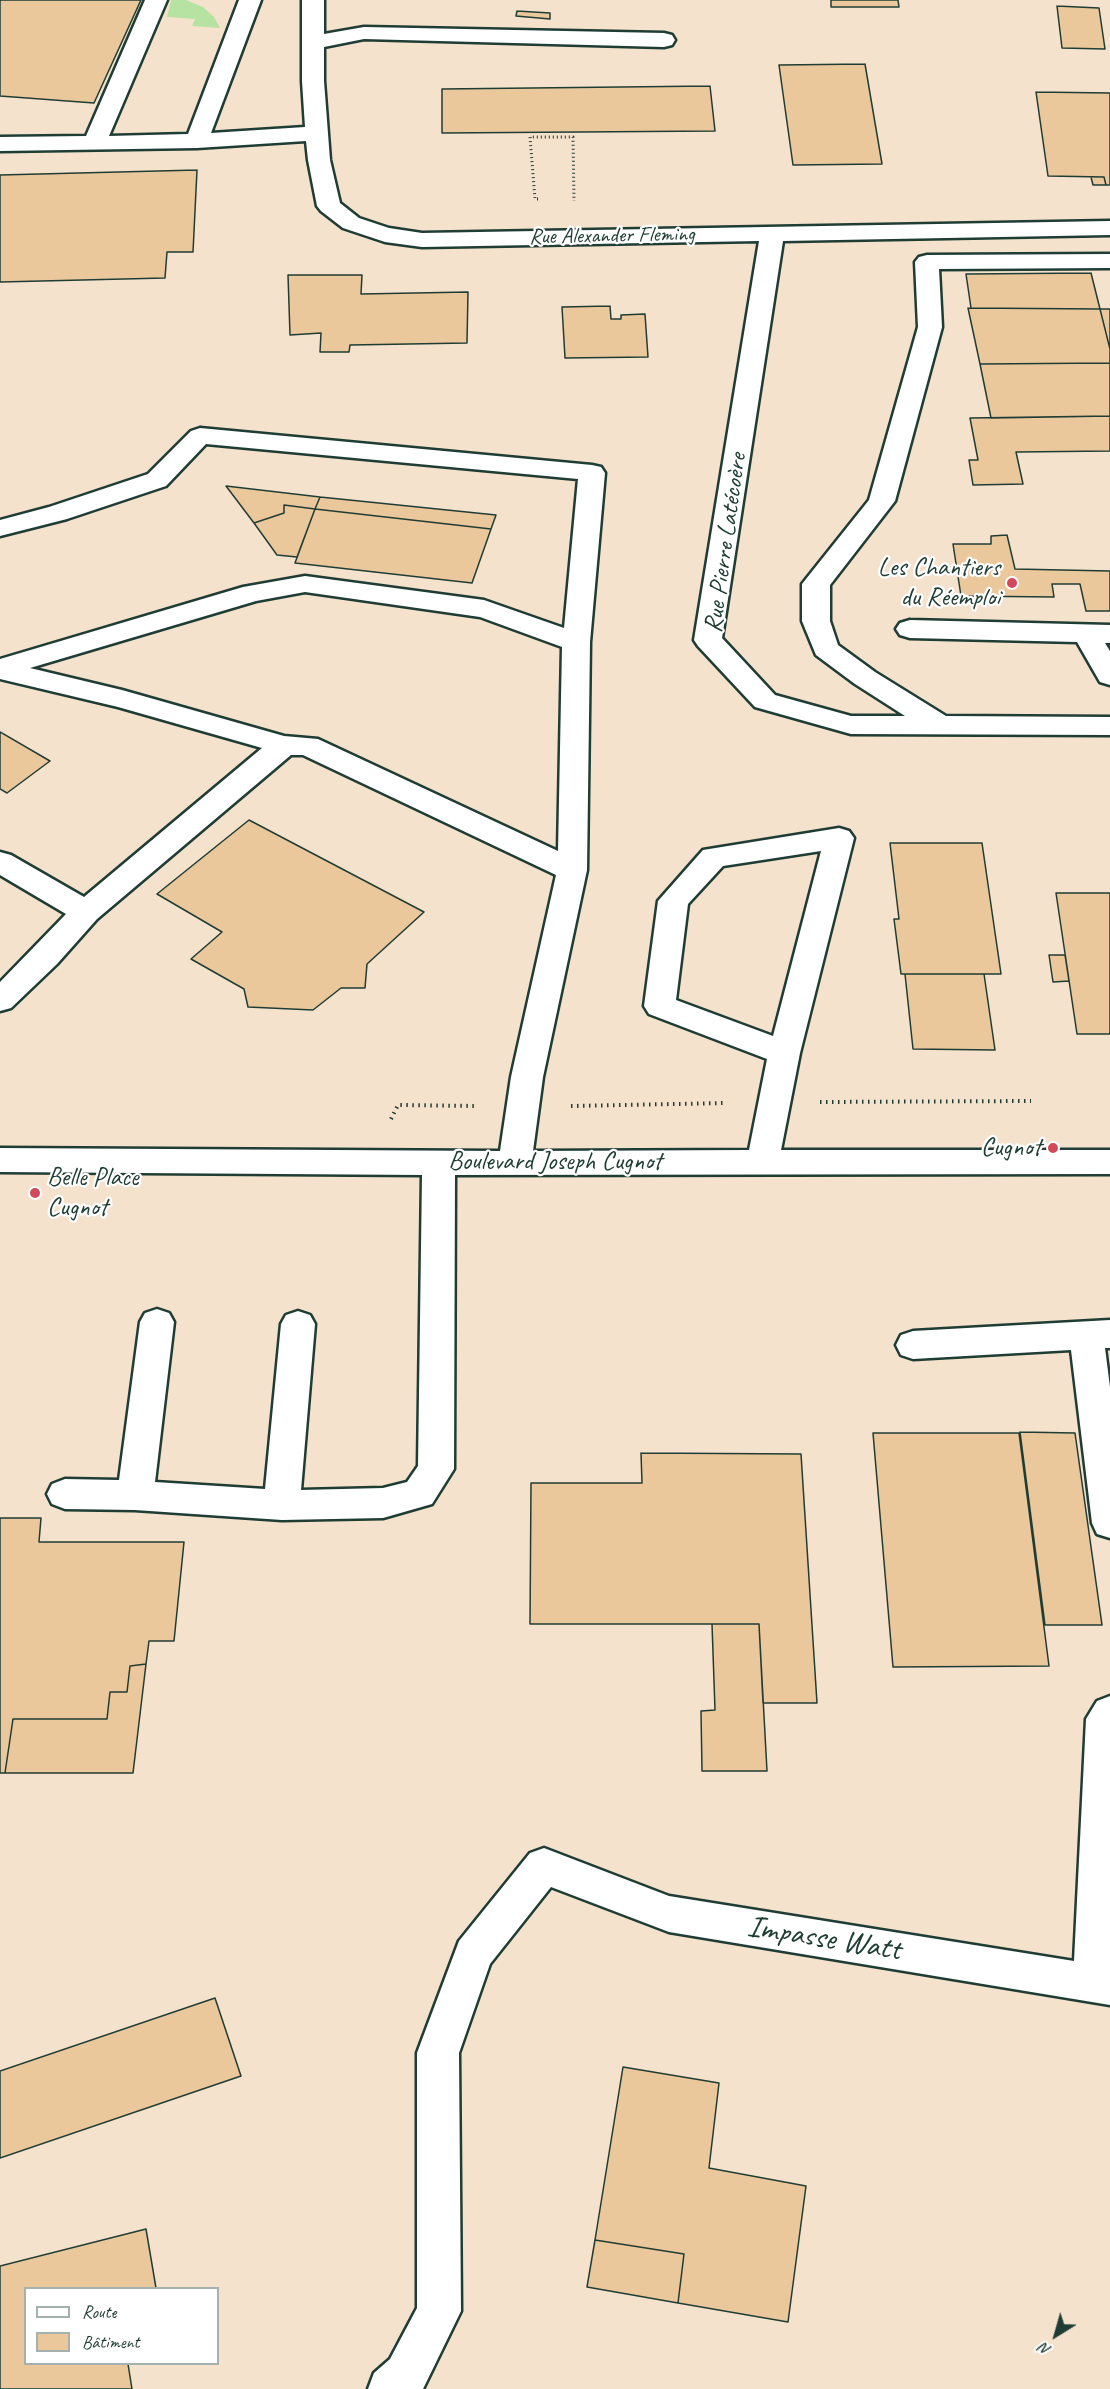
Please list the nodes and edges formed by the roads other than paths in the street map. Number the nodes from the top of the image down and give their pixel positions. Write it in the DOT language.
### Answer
graph roads {
  1 [pos="156,0"];
  2 [pos="250,0"];
  3 [pos="313,0"];
  4 [pos="664,40"];
  5 [pos="313,42"];
  6 [pos="317,133"];
  7 [pos="197,141"];
  8 [pos="96,142"];
  9 [pos="0,144"];
  10 [pos="1110,228"];
  11 [pos="772,233"];
  12 [pos="1110,261"];
  13 [pos="0,528"];
  14 [pos="910,629"];
  15 [pos="1098,634"];
  16 [pos="576,642"];
  17 [pos="0,669"];
  18 [pos="1110,676"];
  19 [pos="940,725"];
  20 [pos="1110,726"];
  21 [pos="284,745"];
  22 [pos="0,862"];
  23 [pos="572,870"];
  24 [pos="86,912"];
  25 [pos="0,1000"];
  26 [pos="784,1053"];
  27 [pos="0,1161"];
  28 [pos="764,1161"];
  29 [pos="515,1162"];
  30 [pos="1110,1162"];
  31 [pos="439,1163"];
  32 [pos="157,1322"];
  33 [pos="298,1324"];
  34 [pos="1098,1335"];
  35 [pos="913,1345"];
  36 [pos="65,1494"];
  37 [pos="135,1495"];
  38 [pos="282,1505"];
  39 [pos="1110,1523"];
  40 [pos="1110,1713"];
  41 [pos="1101,1984"];
  42 [pos="390,2389"];
  1 -- 8 [label="street"];
  2 -- 7 [label="street"];
  3 -- 5 [label="street, Rue Alexander Fleming"];
  4 -- 5 [label="street"];
  5 -- 6 [label="street, Rue Alexander Fleming"];
  6 -- 7 [label="street"];
  6 -- 11 [label="street, Rue Alexander Fleming"];
  7 -- 8 [label="street"];
  8 -- 9 [label="street"];
  10 -- 11 [label="street, Rue Alexander Fleming"];
  11 -- 19 [label="street, Rue Pierre Latécoère"];
  12 -- 19 [label="street"];
  13 -- 16 [label="street"];
  14 -- 15 [label="street"];
  15 -- 18 [label="street"];
  16 -- 17 [label="street"];
  16 -- 23 [label="street"];
  17 -- 21 [label="street"];
  19 -- 20 [label="street, Rue Pierre Latécoère"];
  21 -- 23 [label="street"];
  21 -- 24 [label="street"];
  22 -- 24 [label="street"];
  23 -- 29 [label="street"];
  24 -- 25 [label="street"];
  26 -- 26 [label="street"];
  26 -- 28 [label="street"];
  27 -- 31 [label="street, Boulevard Joseph Cugnot"];
  28 -- 29 [label="street, Boulevard Joseph Cugnot"];
  28 -- 30 [label="street, Boulevard Joseph Cugnot"];
  29 -- 31 [label="street, Boulevard Joseph Cugnot"];
  31 -- 38 [label="street"];
  32 -- 37 [label="street"];
  33 -- 38 [label="street"];
  34 -- 35 [label="street"];
  34 -- 39 [label="street"];
  36 -- 37 [label="street"];
  37 -- 38 [label="street"];
  40 -- 41 [label="street"];
  41 -- 42 [label="street, Impasse Watt"];
}
